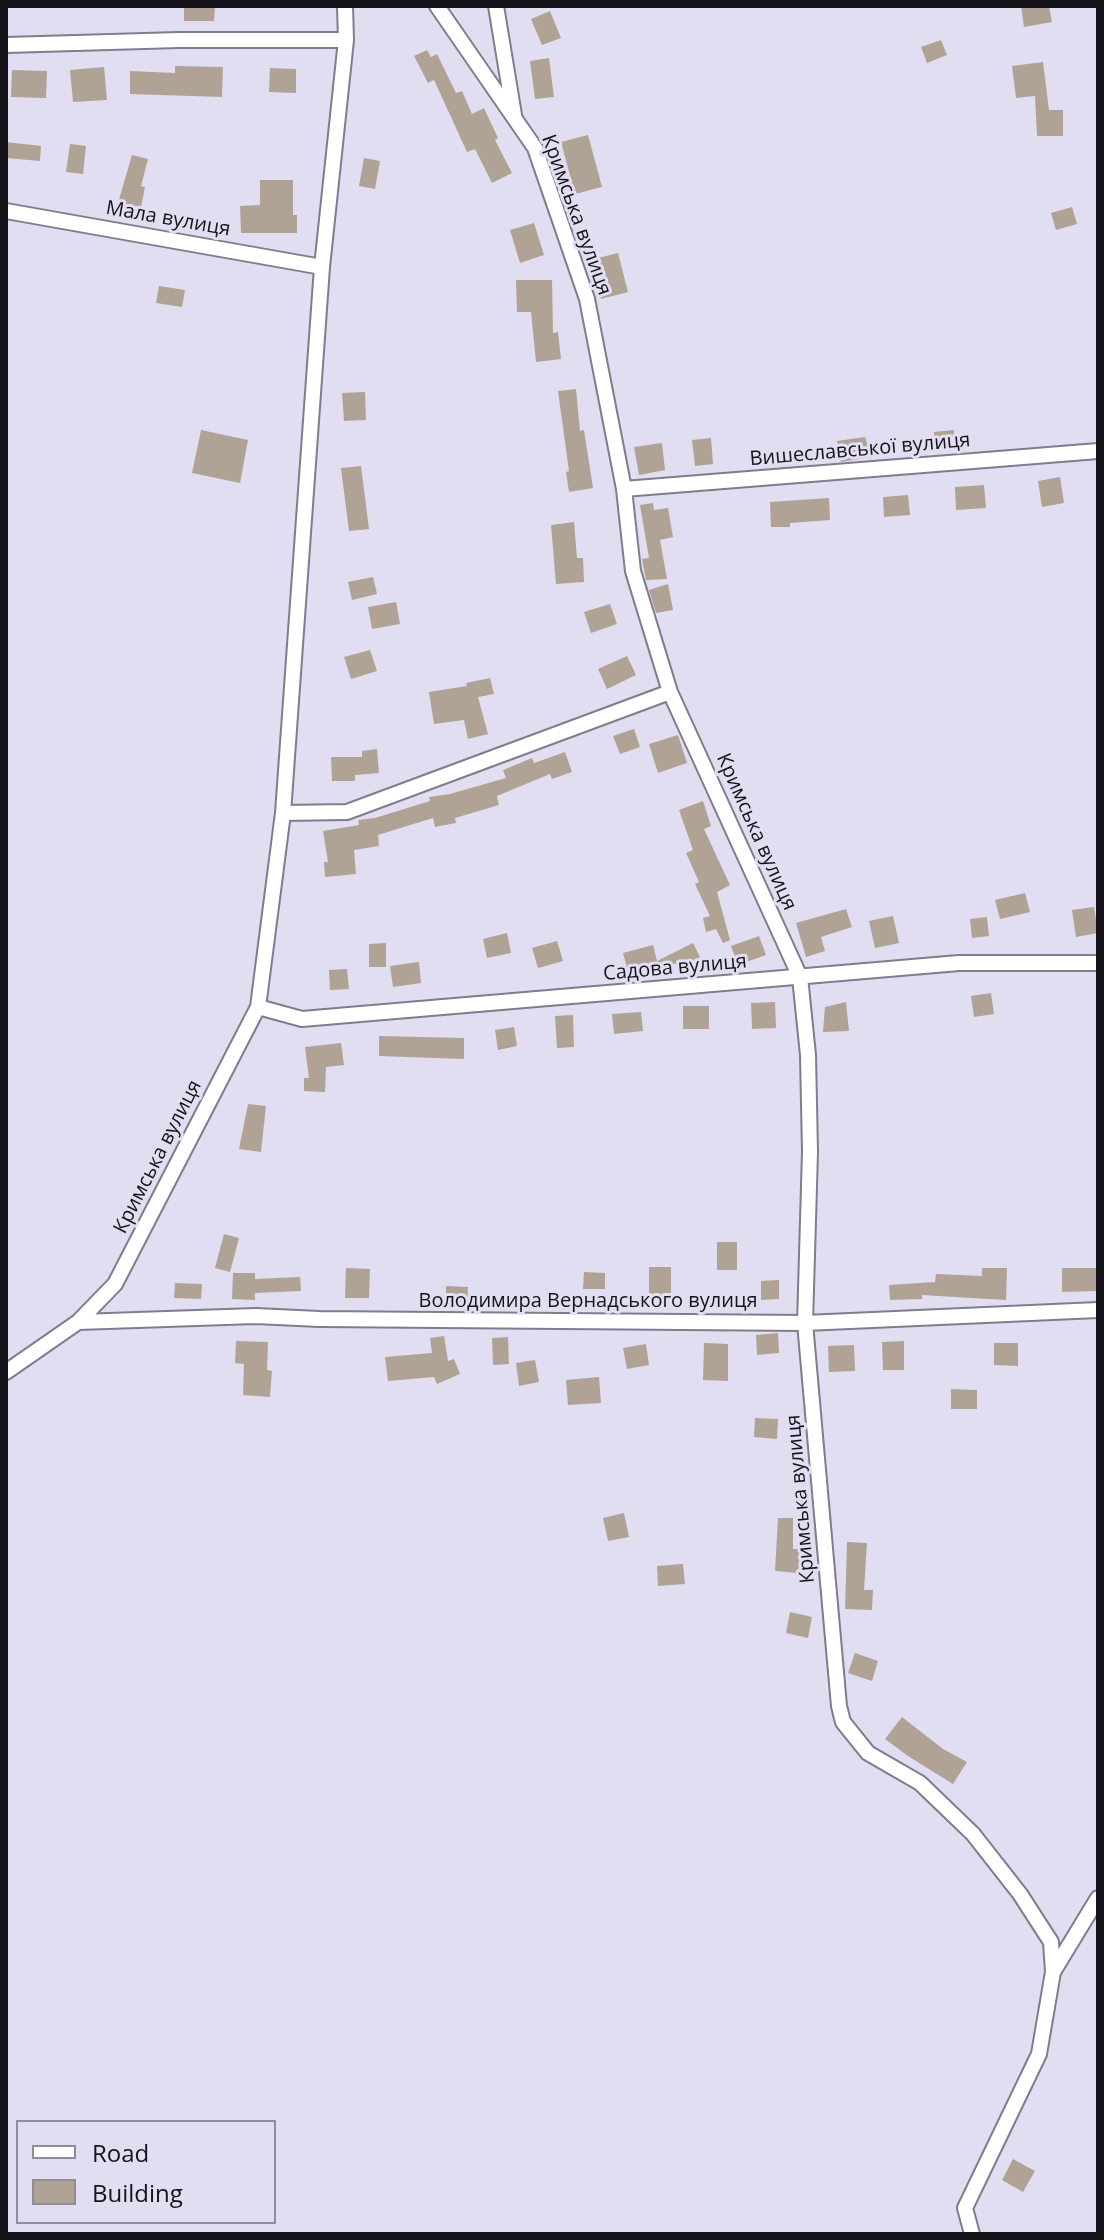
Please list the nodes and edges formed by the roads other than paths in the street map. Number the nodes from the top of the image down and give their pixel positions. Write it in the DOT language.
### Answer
graph roads {
  1 [pos="345,6"];
  2 [pos="437,6"];
  3 [pos="496,6"];
  4 [pos="346,40"];
  5 [pos="6,45"];
  6 [pos="515,119"];
  7 [pos="6,211"];
  8 [pos="322,267"];
  9 [pos="1098,451"];
  10 [pos="624,489"];
  11 [pos="670,692"];
  12 [pos="283,813"];
  13 [pos="1098,963"];
  14 [pos="800,977"];
  15 [pos="258,1007"];
  16 [pos="1098,1310"];
  17 [pos="78,1322"];
  18 [pos="805,1323"];
  19 [pos="6,1372"];
  20 [pos="1098,1898"];
  21 [pos="1053,1972"];
  22 [pos="972,2234"];
  1 -- 4 [label="street, Кримська вулиця"];
  2 -- 6 [label="street, Кримська вулиця"];
  3 -- 6 [label="street"];
  4 -- 5 [label="street"];
  4 -- 8 [label="street, Кримська вулиця"];
  6 -- 10 [label="street, Кримська вулиця"];
  7 -- 8 [label="street, Мала вулиця"];
  8 -- 12 [label="street, Кримська вулиця"];
  9 -- 10 [label="street, Вишеславської вулиця"];
  10 -- 11 [label="street, Кримська вулиця"];
  11 -- 12 [label="street"];
  11 -- 14 [label="street, Кримська вулиця"];
  12 -- 15 [label="street, Кримська вулиця"];
  13 -- 14 [label="street, Садова вулиця"];
  14 -- 15 [label="street, Садова вулиця"];
  14 -- 18 [label="street, Кримська вулиця"];
  15 -- 17 [label="street, Кримська вулиця"];
  16 -- 18 [label="street, Володимира Вернадського вулиця"];
  17 -- 18 [label="street, Володимира Вернадського вулиця"];
  17 -- 19 [label="street, Кримська вулиця"];
  18 -- 21 [label="street, Кримська вулиця"];
  20 -- 21 [label="street"];
  21 -- 22 [label="street"];
}
